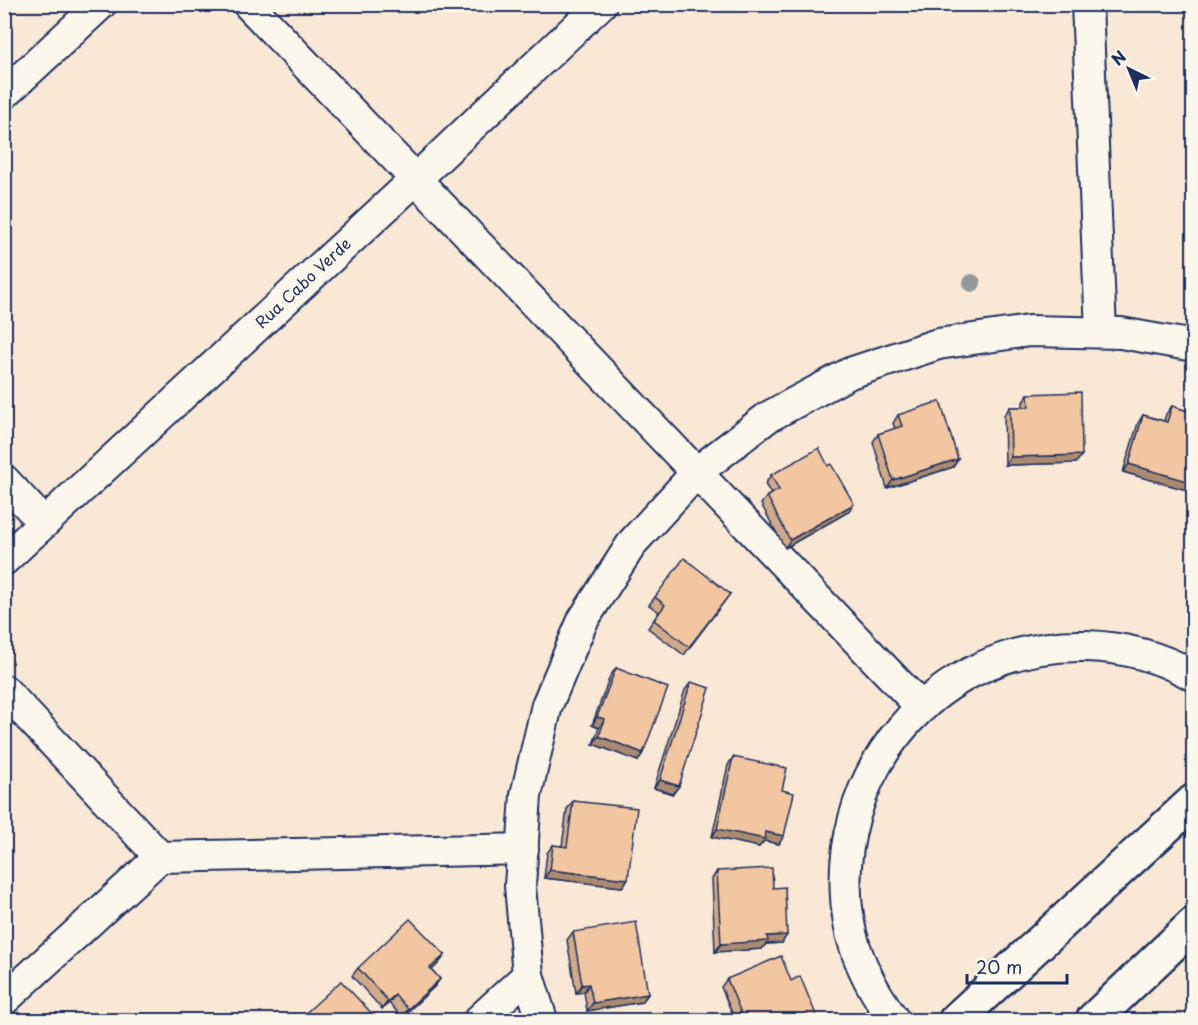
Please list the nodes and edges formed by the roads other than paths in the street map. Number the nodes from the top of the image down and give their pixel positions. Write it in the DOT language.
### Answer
graph roads {
  1 [pos="101,4"];
  2 [pos="248,4"];
  3 [pos="601,4"];
  4 [pos="1087,4"];
  5 [pos="4,94"];
  6 [pos="416,179"];
  7 [pos="1101,332"];
  8 [pos="1194,346"];
  9 [pos="697,472"];
  10 [pos="4,480"];
  11 [pos="44,523"];
  12 [pos="4,560"];
  13 [pos="1194,676"];
  14 [pos="4,690"];
  15 [pos="921,706"];
  16 [pos="1194,801"];
  17 [pos="523,849"];
  18 [pos="160,857"];
  19 [pos="1194,924"];
  20 [pos="528,975"];
  21 [pos="4,1000"];
  22 [pos="1097,1019"];
  23 [pos="479,1020"];
  24 [pos="542,1020"];
  25 [pos="894,1020"];
  26 [pos="956,1020"];
  1 -- 5 [label="street"];
  2 -- 6 [label="street"];
  3 -- 6 [label="street, Rua Cabo Verde"];
  4 -- 7 [label="street"];
  6 -- 9 [label="street"];
  6 -- 11 [label="street, Rua Cabo Verde"];
  7 -- 8 [label="street"];
  7 -- 9 [label="street"];
  9 -- 15 [label="street"];
  9 -- 17 [label="street"];
  10 -- 11 [label="street"];
  11 -- 12 [label="street, Rua Cabo Verde"];
  13 -- 15 [label="street"];
  14 -- 18 [label="street"];
  15 -- 25 [label="street"];
  16 -- 26 [label="street"];
  17 -- 18 [label="street"];
  17 -- 20 [label="street"];
  18 -- 21 [label="street"];
  19 -- 22 [label="street"];
  20 -- 23 [label="street"];
  20 -- 24 [label="street"];
}
